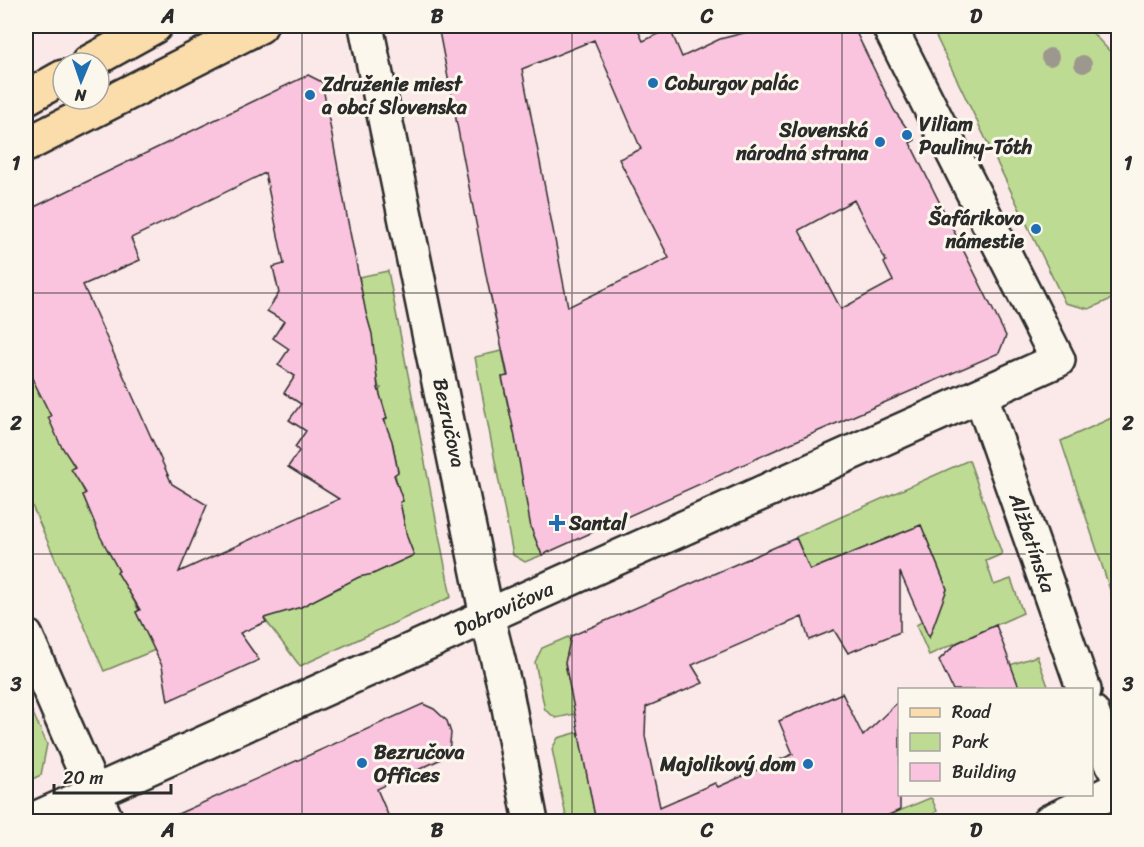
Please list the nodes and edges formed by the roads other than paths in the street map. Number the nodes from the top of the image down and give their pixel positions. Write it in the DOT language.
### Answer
graph roads {
  1 [pos="155,26"];
  2 [pos="260,26"];
  3 [pos="366,26"];
  4 [pos="889,26"];
  5 [pos="110,51"];
  6 [pos="51,84"];
  7 [pos="26,98"];
  8 [pos="26,145"];
  9 [pos="981,396"];
  10 [pos="488,616"];
  11 [pos="26,636"];
  12 [pos="1083,688"];
  13 [pos="1093,715"];
  14 [pos="1119,775"];
  15 [pos="1119,789"];
  16 [pos="94,792"];
  17 [pos="28,822"];
  18 [pos="107,822"];
  19 [pos="531,822"];
  20 [pos="1049,822"];
  1 -- 5 [label="main road"];
  2 -- 8 [label="main road"];
  3 -- 10 [label="street, Bezručova"];
  4 -- 9 [label="street"];
  6 -- 7 [label="main road"];
  9 -- 10 [label="street, Dobrovičova"];
  9 -- 12 [label="street, Alžbetínska"];
  10 -- 16 [label="street, Dobrovičova"];
  10 -- 19 [label="street, Bezručova"];
  11 -- 16 [label="street"];
  13 -- 14 [label="street"];
  15 -- 20 [label="street"];
  16 -- 17 [label="street, Dobrovičova"];
  16 -- 18 [label="street"];
}
